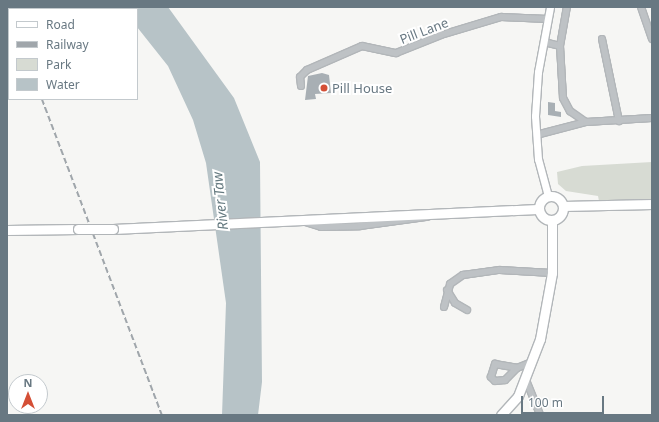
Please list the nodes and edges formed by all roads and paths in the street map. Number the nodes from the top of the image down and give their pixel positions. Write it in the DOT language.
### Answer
graph roads {
  1 [pos="550,7"];
  2 [pos="567,7"];
  3 [pos="640,7"];
  4 [pos="548,18"];
  5 [pos="602,39"];
  6 [pos="652,39"];
  7 [pos="544,42"];
  8 [pos="560,46"];
  9 [pos="301,86"];
  10 [pos="652,118"];
  11 [pos="619,121"];
  12 [pos="586,122"];
  13 [pos="536,135"];
  14 [pos="548,196"];
  15 [pos="652,204"];
  16 [pos="563,206"];
  17 [pos="538,209"];
  18 [pos="552,220"];
  19 [pos="7,230"];
  20 [pos="552,273"];
  21 [pos="447,290"];
  22 [pos="444,307"];
  23 [pos="467,310"];
  24 [pos="532,362"];
  25 [pos="517,368"];
  26 [pos="526,380"];
  27 [pos="501,415"];
  28 [pos="540,415"];
  1 -- 4 [label="main road"];
  2 -- 8 [label="street"];
  3 -- 6 [label="street"];
  4 -- 7 [label="main road"];
  4 -- 9 [label="street, Pill Lane"];
  5 -- 11 [label="street"];
  7 -- 8 [label="street"];
  7 -- 13 [label="main road"];
  8 -- 12 [label="street"];
  10 -- 11 [label="street"];
  11 -- 12 [label="street"];
  12 -- 13 [label="street"];
  13 -- 14 [label="main road"];
  14 -- 16 [label="highway"];
  14 -- 17 [label="highway"];
  15 -- 16 [label="highway"];
  16 -- 18 [label="highway"];
  17 -- 18 [label="highway"];
  17 -- 19 [label="highway, bridge"];
  18 -- 20 [label="highway"];
  20 -- 21 [label="street"];
  20 -- 24 [label="highway"];
  21 -- 22 [label="street"];
  21 -- 23 [label="street"];
  24 -- 25 [label="street"];
  24 -- 26 [label="highway"];
  26 -- 27 [label="highway"];
  26 -- 28 [label="street"];
}
